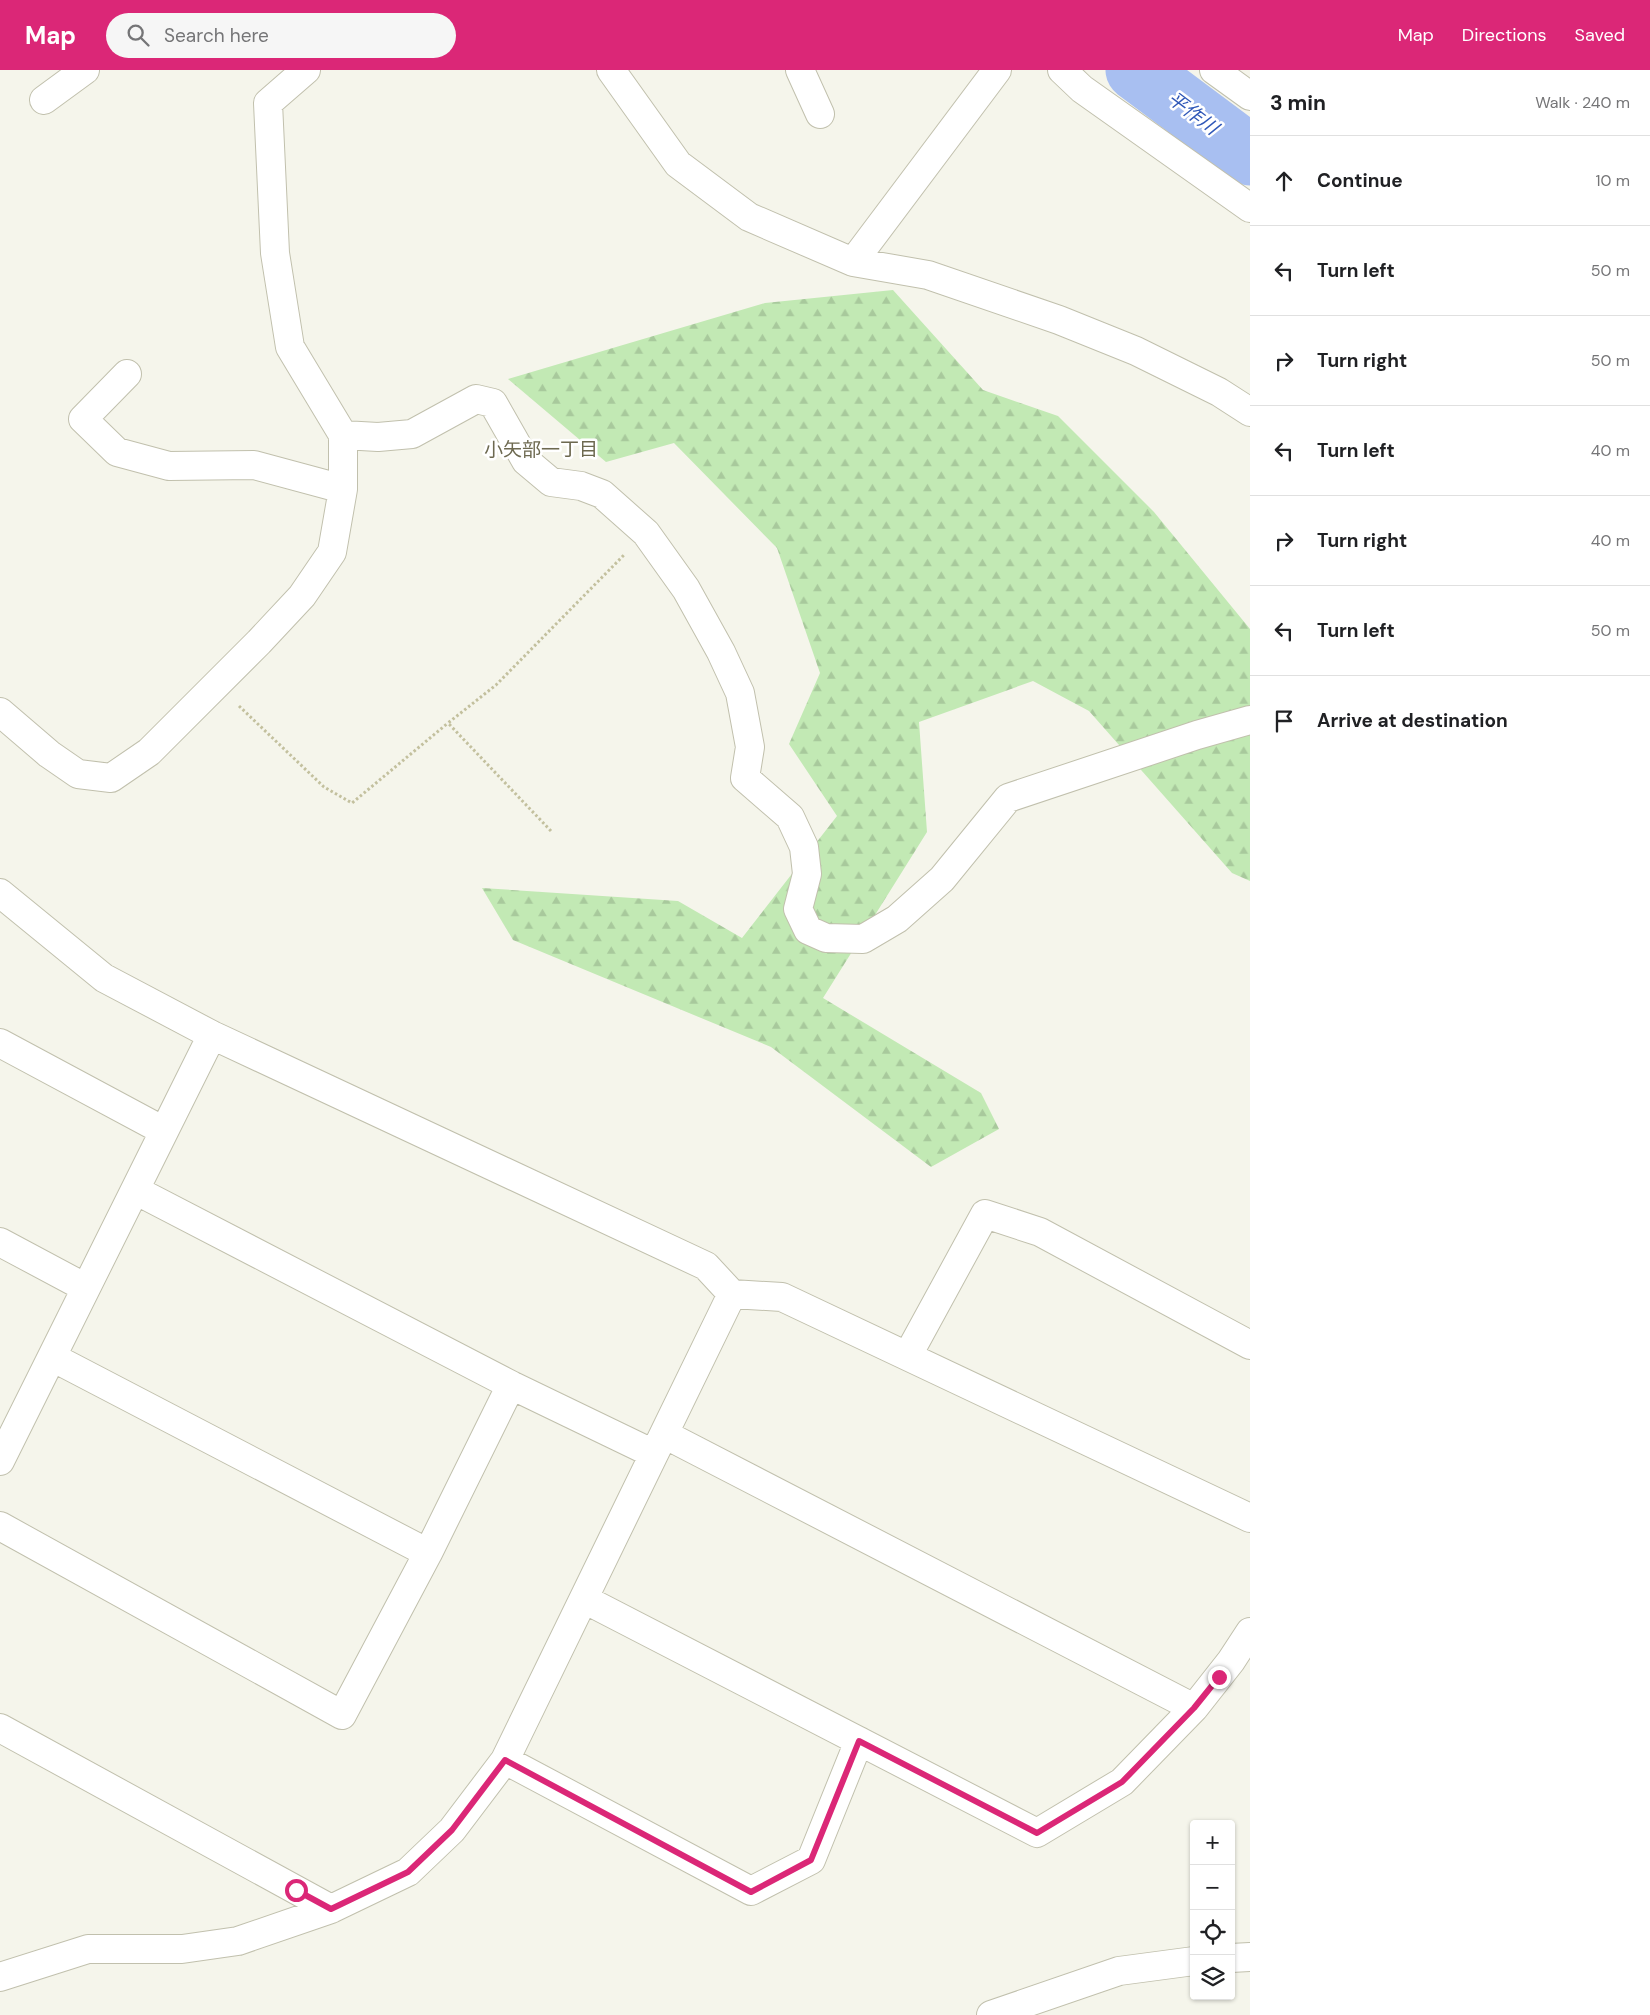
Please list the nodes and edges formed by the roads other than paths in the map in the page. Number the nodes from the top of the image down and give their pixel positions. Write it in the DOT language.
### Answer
graph roads {
  1 [pos="85,70"];
  2 [pos="306,70"];
  3 [pos="800,70"];
  4 [pos="997,70"];
  5 [pos="1062,70"];
  6 [pos="1214,70"];
  7 [pos="621,73"];
  8 [pos="1250,96"];
  9 [pos="44,100"];
  10 [pos="820,114"];
  11 [pos="1250,208"];
  12 [pos="853,262"];
  13 [pos="127,374"];
  14 [pos="1250,412"];
  15 [pos="343,436"];
  16 [pos="343,490"];
  17 [pos="0,712"];
  18 [pos="1250,720"];
  19 [pos="0,894"];
  20 [pos="212,1035"];
  21 [pos="0,1043"];
  22 [pos="164,1131"];
  23 [pos="135,1190"];
  24 [pos="0,1242"];
  25 [pos="86,1288"];
  26 [pos="732,1294"];
  27 [pos="1250,1345"];
  28 [pos="908,1355"];
  29 [pos="52,1358"];
  30 [pos="511,1385"];
  31 [pos="659,1444"];
  32 [pos="0,1461"];
  33 [pos="1250,1518"];
  34 [pos="0,1526"];
  35 [pos="428,1553"];
  36 [pos="584,1599"];
  37 [pos="1250,1632"];
  38 [pos="1194,1708"];
  39 [pos="0,1728"];
  40 [pos="859,1741"];
  41 [pos="505,1760"];
  42 [pos="331,1909"];
  43 [pos="1250,1957"];
  44 [pos="1235,1958"];
  45 [pos="1190,1962"];
  46 [pos="0,1977"];
  47 [pos="991,2015"];
  1 -- 9 [label="street"];
  2 -- 15 [label="street"];
  3 -- 10 [label="street"];
  4 -- 12 [label="street"];
  5 -- 11 [label="street"];
  6 -- 8 [label="street"];
  7 -- 12 [label="street"];
  12 -- 14 [label="street"];
  13 -- 16 [label="street"];
  15 -- 16 [label="street"];
  15 -- 18 [label="street"];
  16 -- 17 [label="street"];
  19 -- 20 [label="street"];
  20 -- 22 [label="street"];
  20 -- 26 [label="street"];
  21 -- 22 [label="street"];
  22 -- 23 [label="street"];
  23 -- 25 [label="street"];
  23 -- 30 [label="street"];
  24 -- 25 [label="street"];
  25 -- 29 [label="street"];
  26 -- 28 [label="street"];
  26 -- 31 [label="street"];
  27 -- 28 [label="street"];
  28 -- 33 [label="street"];
  29 -- 32 [label="street"];
  29 -- 35 [label="street"];
  30 -- 31 [label="street"];
  30 -- 35 [label="street"];
  31 -- 36 [label="street"];
  31 -- 38 [label="street"];
  34 -- 35 [label="street"];
  36 -- 40 [label="street"];
  36 -- 41 [label="street"];
  37 -- 38 [label="street"];
  38 -- 40 [label="street"];
  39 -- 42 [label="street"];
  40 -- 41 [label="street"];
  41 -- 42 [label="street"];
  42 -- 46 [label="street"];
  43 -- 44 [label="street"];
  45 -- 47 [label="street"];
}
